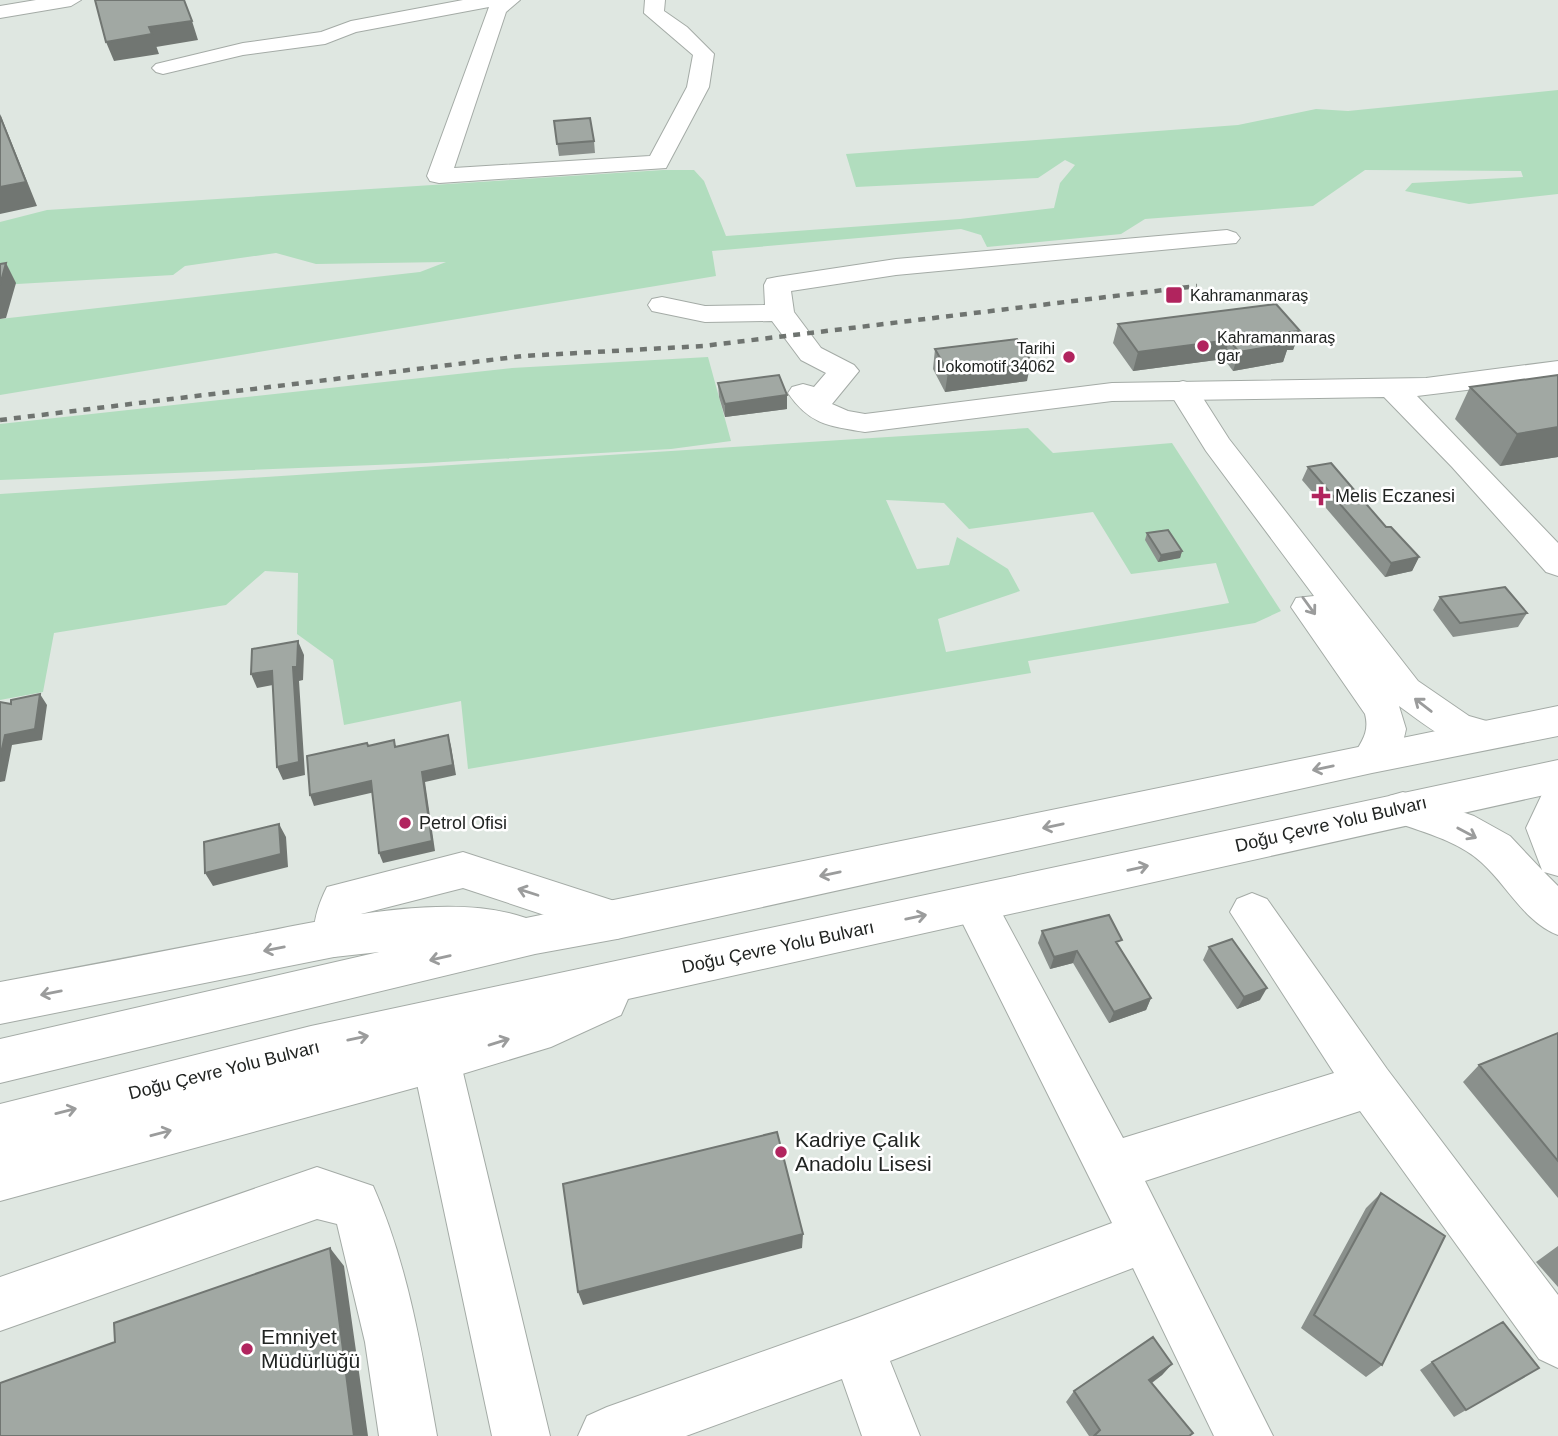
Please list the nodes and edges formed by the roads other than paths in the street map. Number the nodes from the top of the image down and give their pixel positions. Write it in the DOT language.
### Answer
graph roads {
  1 [pos="68,0"];
  2 [pos="494,0"];
  3 [pos="510,0"];
  4 [pos="655,0"];
  5 [pos="1,1"];
  6 [pos="0,11"];
  7 [pos="163,68"];
  8 [pos="1227,238"];
  9 [pos="662,305"];
  10 [pos="780,313"];
  11 [pos="1558,370"];
  12 [pos="1391,387"];
  13 [pos="1169,390"];
  14 [pos="1558,564"];
  15 [pos="1558,721"];
  16 [pos="1483,735"];
  17 [pos="1372,758"];
  18 [pos="1558,776"];
  19 [pos="1558,801"];
  20 [pos="1403,808"];
  21 [pos="1558,859"];
  22 [pos="975,904"];
  23 [pos="1252,912"];
  24 [pos="1558,916"];
  25 [pos="617,920"];
  26 [pos="535,935"];
  27 [pos="334,938"];
  28 [pos="636,978"];
  29 [pos="0,1003"];
  30 [pos="436,1060"];
  31 [pos="0,1061"];
  32 [pos="1370,1085"];
  33 [pos="0,1128"];
  34 [pos="1111,1167"];
  35 [pos="0,1175"];
  36 [pos="1145,1237"];
  37 [pos="0,1304"];
  38 [pos="1558,1340"];
  39 [pos="857,1346"];
  40 [pos="408,1436"];
  41 [pos="521,1436"];
  42 [pos="607,1436"];
  43 [pos="891,1436"];
  44 [pos="1244,1436"];
  1 -- 6 [label="main road"];
  2 -- 7 [label="main road"];
  3 -- 4 [label="main road"];
  5 -- 6 [label="main road"];
  8 -- 10 [label="main road"];
  9 -- 10 [label="main road"];
  10 -- 13 [label="main road"];
  11 -- 12 [label="main road"];
  12 -- 13 [label="main road"];
  12 -- 14 [label="main road"];
  16 -- 13 [label="main road, one-way"];
  13 -- 17 [label="main road, one-way"];
  15 -- 16 [label="main road"];
  16 -- 17 [label="main road"];
  17 -- 25 [label="main road, one-way"];
  18 -- 20 [label="main road, Doğu Çevre Yolu Bulvarı"];
  19 -- 21 [label="main road"];
  22 -- 20 [label="main road, Doğu Çevre Yolu Bulvarı, one-way"];
  20 -- 24 [label="main road, one-way"];
  28 -- 22 [label="main road, Doğu Çevre Yolu Bulvarı, one-way"];
  22 -- 34 [label="main road"];
  23 -- 32 [label="main road"];
  25 -- 26 [label="main road"];
  25 -- 27 [label="main road, one-way"];
  26 -- 27 [label="main road"];
  26 -- 31 [label="main road, one-way"];
  27 -- 29 [label="main road, one-way"];
  30 -- 28 [label="main road, one-way"];
  33 -- 28 [label="main road, Doğu Çevre Yolu Bulvarı, one-way"];
  35 -- 30 [label="main road, one-way"];
  30 -- 41 [label="main road"];
  32 -- 34 [label="main road"];
  32 -- 38 [label="main road"];
  34 -- 36 [label="main road"];
  36 -- 39 [label="main road"];
  36 -- 44 [label="main road"];
  37 -- 40 [label="main road"];
  39 -- 42 [label="main road"];
  39 -- 43 [label="main road"];
}
